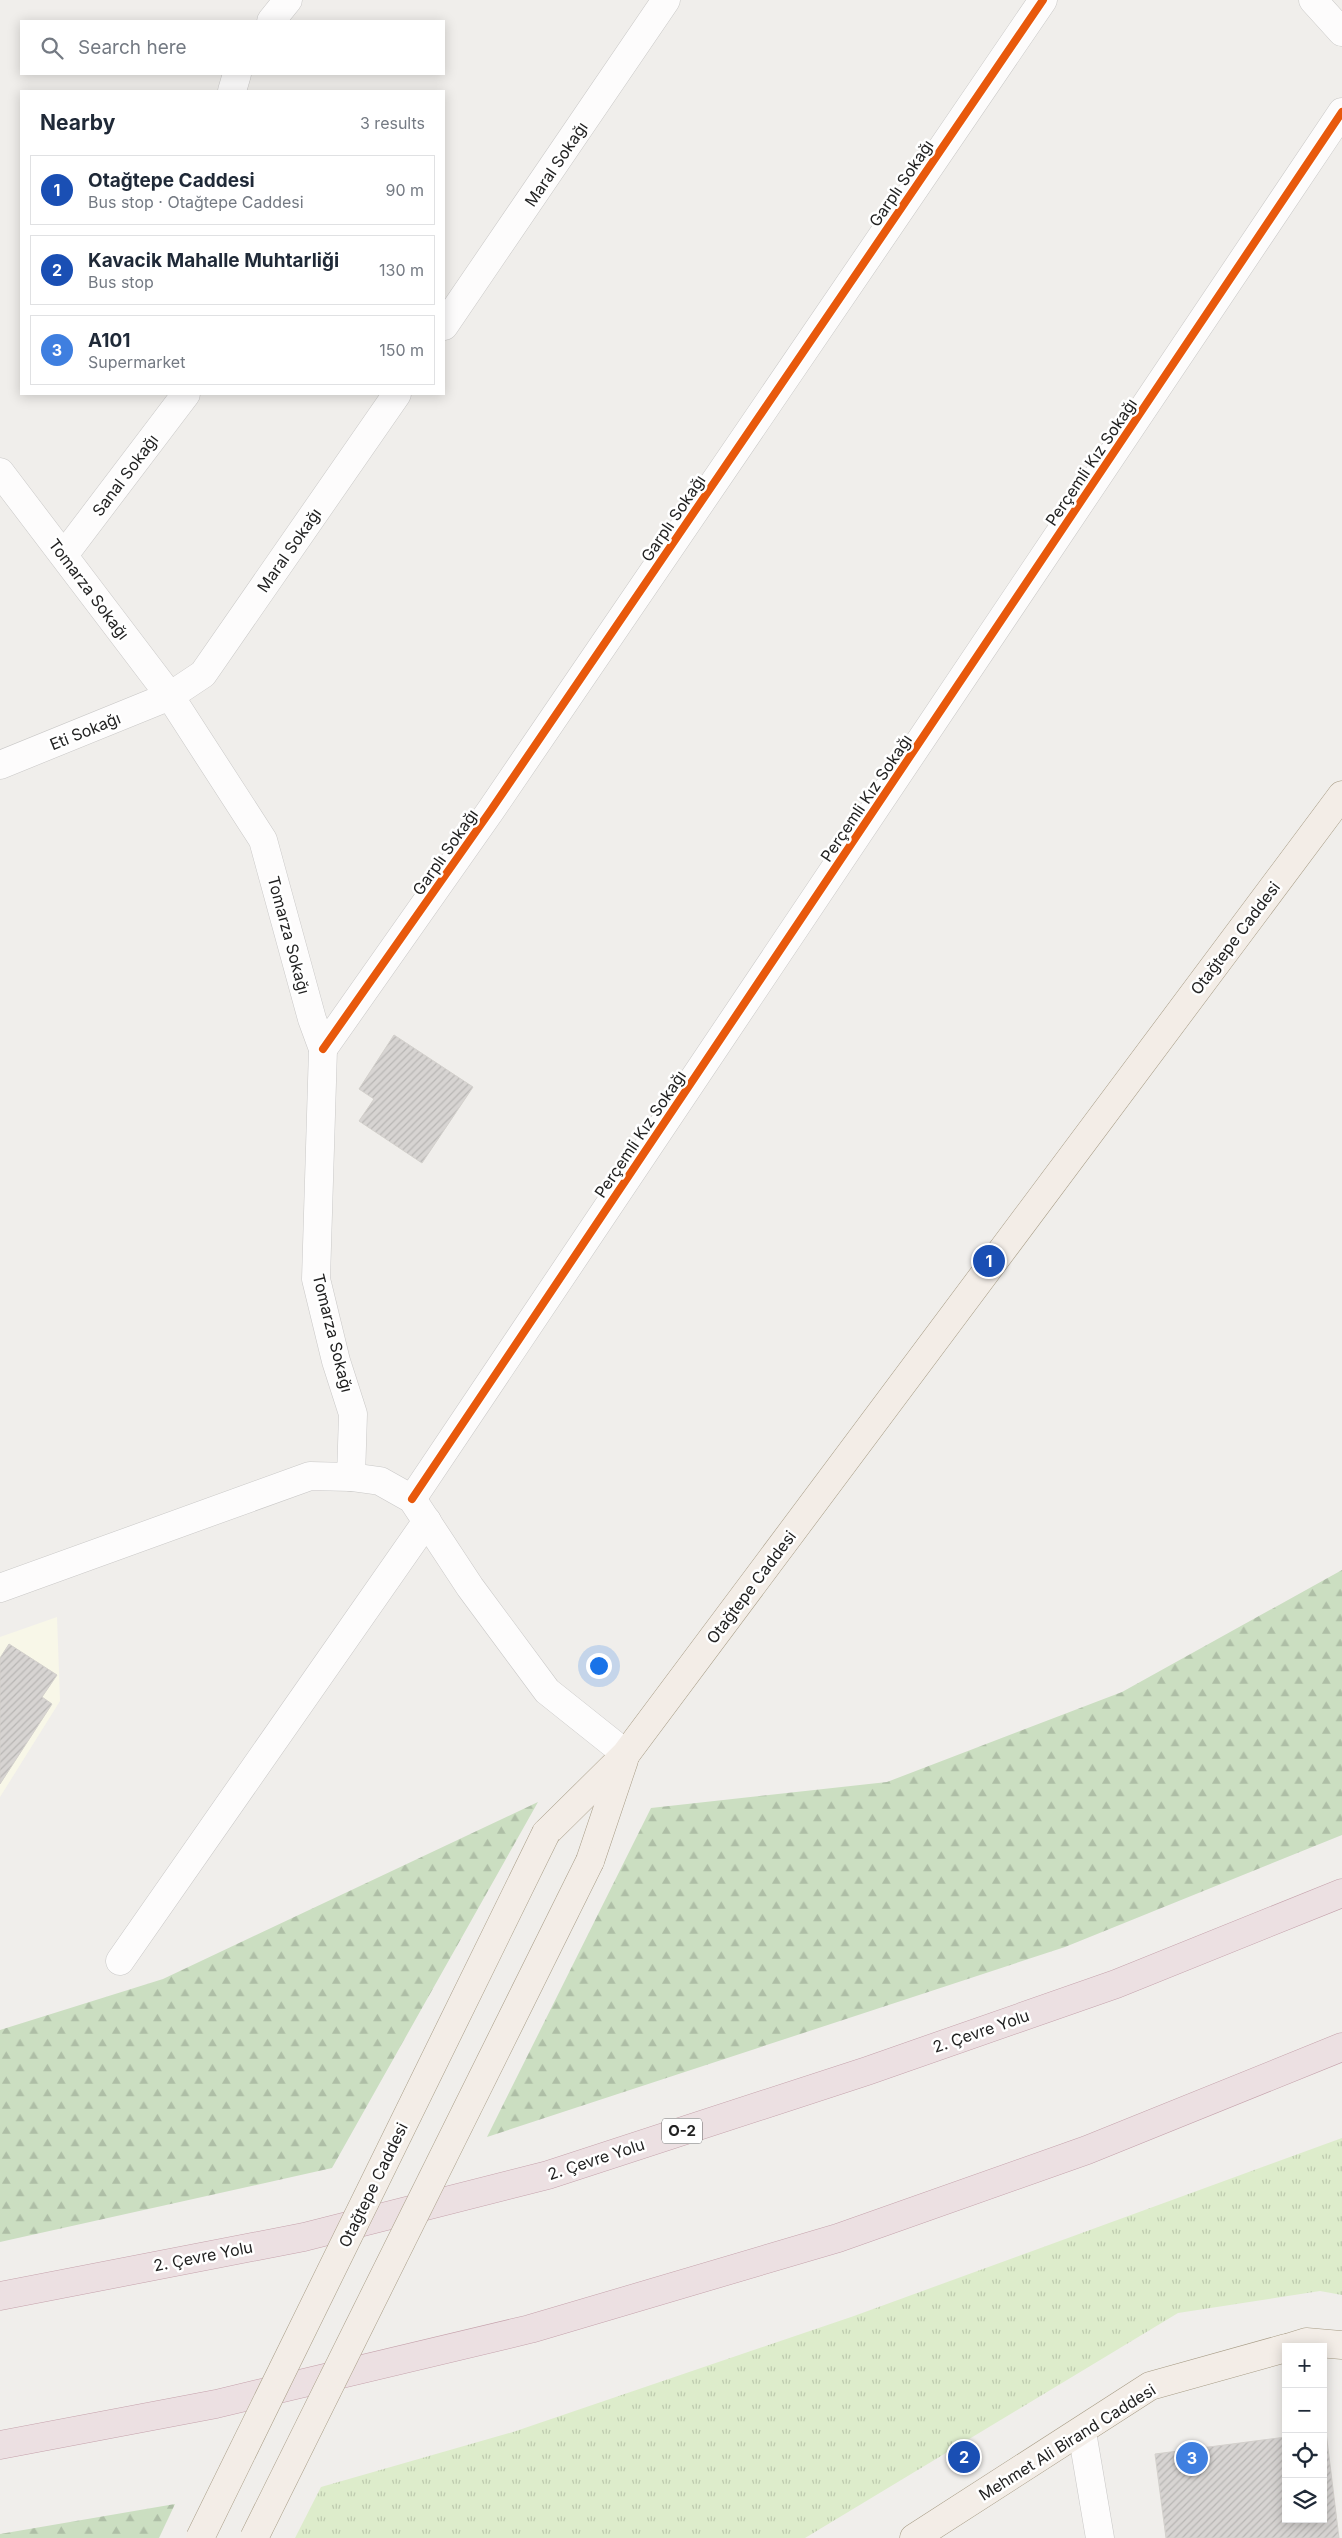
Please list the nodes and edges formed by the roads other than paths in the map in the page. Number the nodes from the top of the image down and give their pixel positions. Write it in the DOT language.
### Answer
graph roads {
  1 [pos="288,0"];
  2 [pos="666,0"];
  3 [pos="1043,0"];
  4 [pos="1313,0"];
  5 [pos="272,20"];
  6 [pos="1342,32"];
  7 [pos="236,75"];
  8 [pos="232,90"];
  9 [pos="1342,112"];
  10 [pos="445,325"];
  11 [pos="185,395"];
  12 [pos="396,395"];
  13 [pos="0,472"];
  14 [pos="64,556"];
  15 [pos="170,696"];
  16 [pos="0,765"];
  17 [pos="1342,795"];
  18 [pos="323,1049"];
  19 [pos="351,1477"];
  20 [pos="419,1510"];
  21 [pos="0,1588"];
  22 [pos="626,1754"];
  23 [pos="1342,1893"];
  24 [pos="120,1961"];
  25 [pos="1342,2047"];
  26 [pos="0,2296"];
  27 [pos="1303,2343"];
  28 [pos="1318,2343"];
  29 [pos="1327,2344"];
  30 [pos="1342,2345"];
  31 [pos="1282,2349"];
  32 [pos="1082,2432"];
  33 [pos="0,2445"];
  34 [pos="200,2538"];
  35 [pos="254,2538"];
  36 [pos="914,2538"];
  37 [pos="1100,2538"];
  1 -- 5 [label="street"];
  2 -- 10 [label="street, Maral Sokağı"];
  3 -- 18 [label="street, Garplı Sokağı"];
  4 -- 6 [label="street"];
  7 -- 8 [label="street"];
  9 -- 20 [label="street, Perçemli Kız Sokağı"];
  11 -- 14 [label="street, Sanal Sokağı"];
  12 -- 15 [label="street, Maral Sokağı"];
  13 -- 14 [label="street, Tomarza Sokağı"];
  14 -- 15 [label="street, Tomarza Sokağı"];
  15 -- 16 [label="street, Eti Sokağı"];
  15 -- 18 [label="street, Tomarza Sokağı"];
  17 -- 22 [label="main road, Otağtepe Caddesi"];
  18 -- 19 [label="street, Tomarza Sokağı"];
  19 -- 20 [label="street"];
  19 -- 21 [label="street"];
  20 -- 22 [label="street"];
  20 -- 24 [label="street, Perçemli Kız Sokağı"];
  22 -- 34 [label="main road, Otağtepe Caddesi, bridge"];
  22 -- 35 [label="main road, bridge"];
  23 -- 26 [label="highway, 2. Çevre Yolu / O-2"];
  25 -- 33 [label="highway"];
  27 -- 28 [label="main road"];
  29 -- 30 [label="main road"];
  31 -- 32 [label="main road, Mehmet Ali Birand Caddesi"];
  32 -- 36 [label="main road, Mehmet Ali Birand Caddesi"];
  32 -- 37 [label="street"];
}
